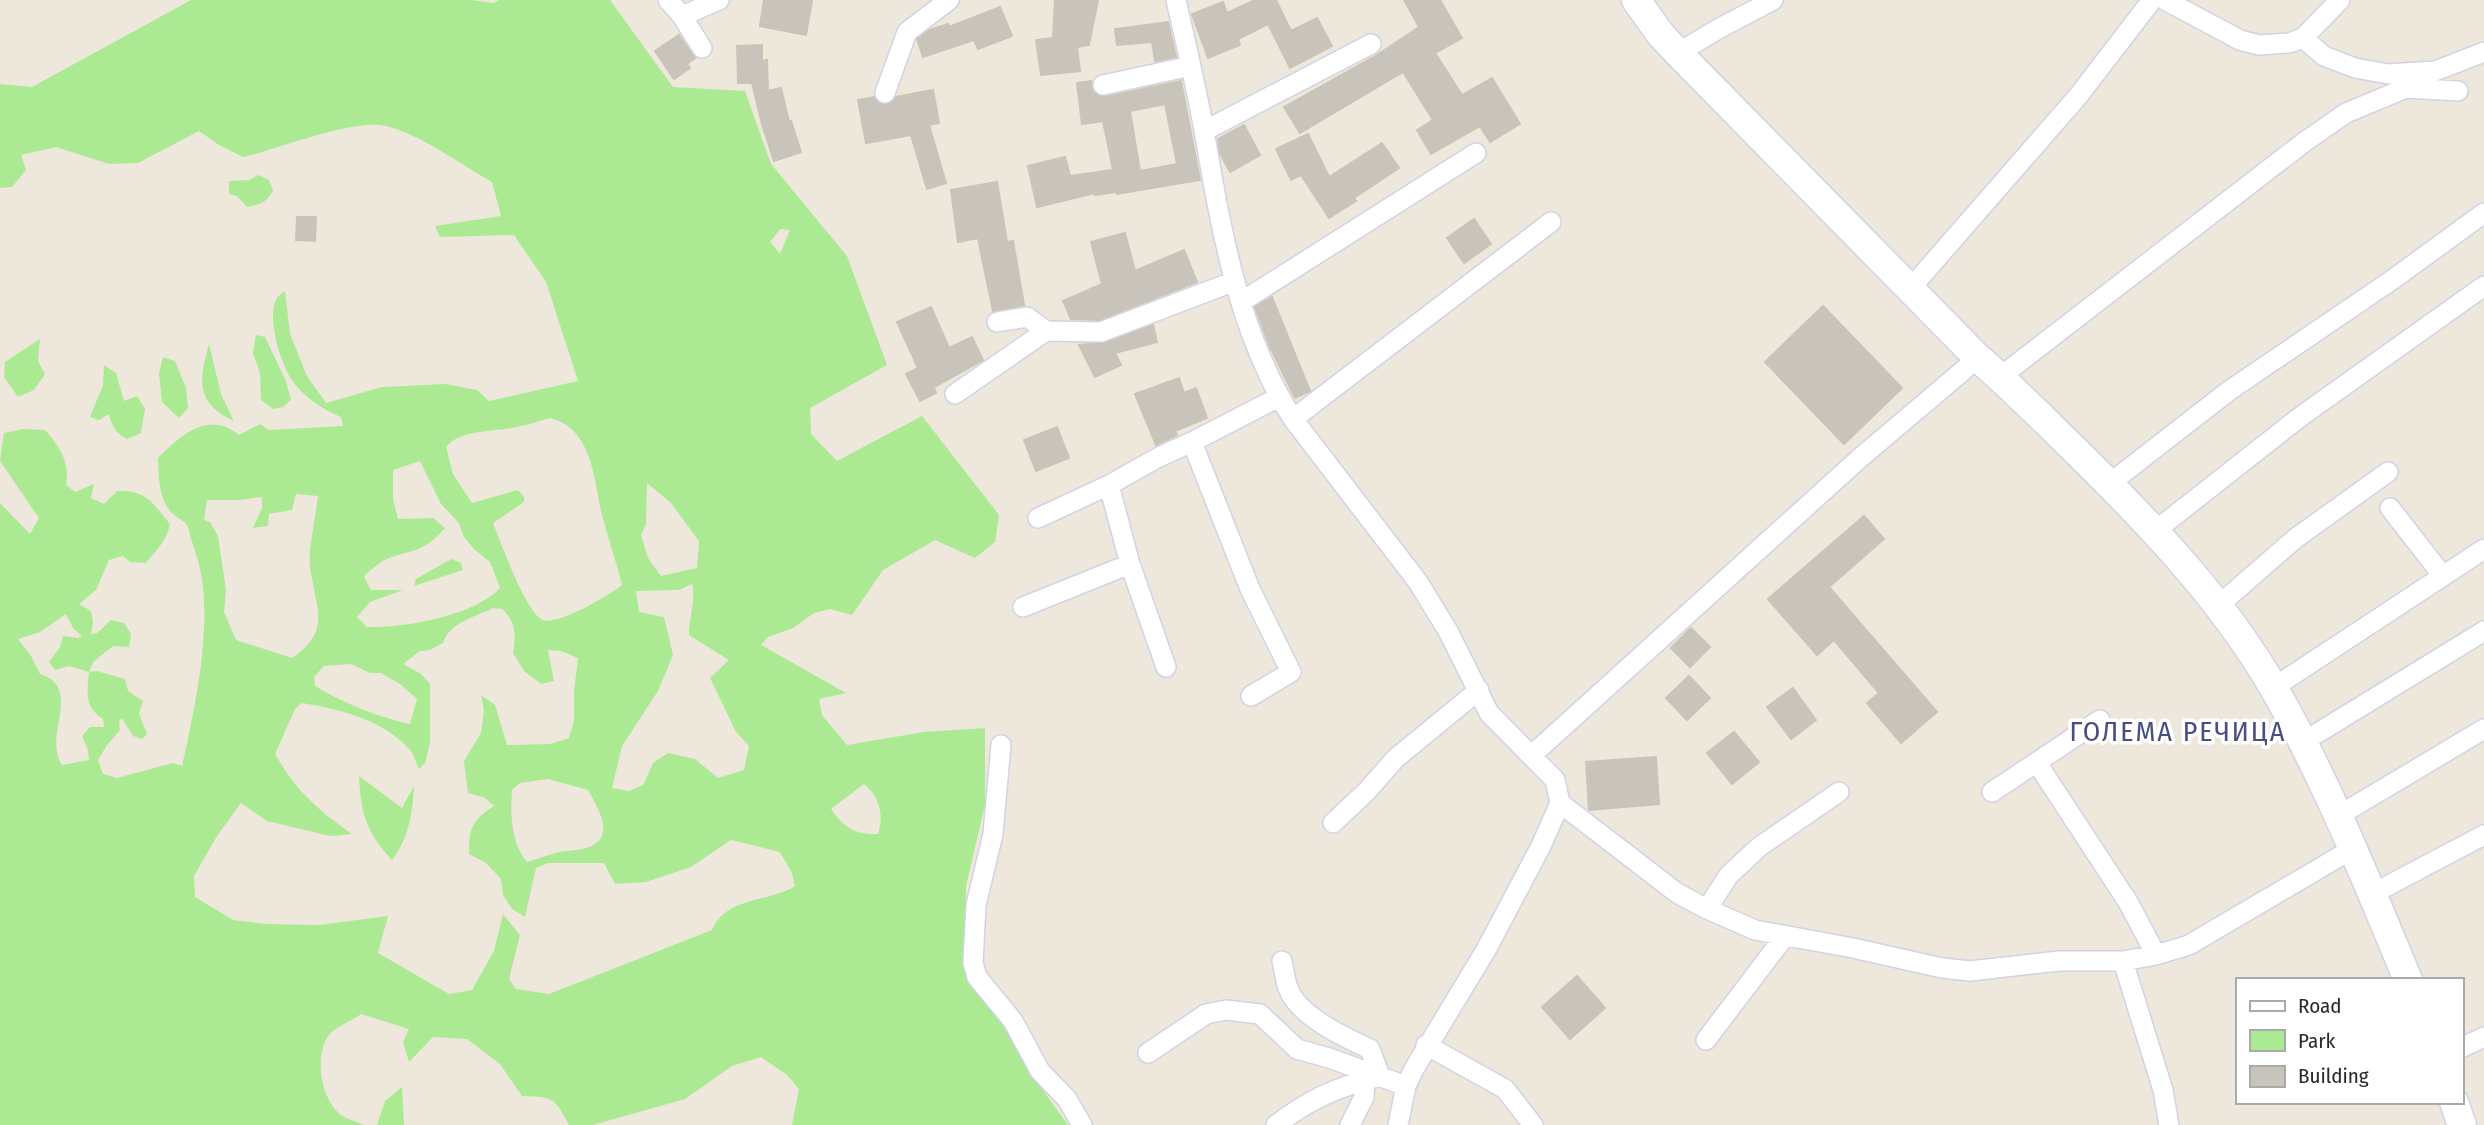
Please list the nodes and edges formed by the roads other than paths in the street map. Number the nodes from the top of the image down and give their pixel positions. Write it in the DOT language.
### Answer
graph roads {
  1 [pos="668,0"];
  2 [pos="719,0"];
  3 [pos="949,0"];
  4 [pos="1176,0"];
  5 [pos="1636,0"];
  6 [pos="1773,0"];
  7 [pos="2152,0"];
  8 [pos="2165,0"];
  9 [pos="2340,0"];
  10 [pos="682,16"];
  11 [pos="2303,38"];
  12 [pos="1371,44"];
  13 [pos="702,48"];
  14 [pos="2484,52"];
  15 [pos="1678,53"];
  16 [pos="1191,66"];
  17 [pos="1103,85"];
  18 [pos="2458,92"];
  19 [pos="885,93"];
  20 [pos="1204,131"];
  21 [pos="1476,153"];
  22 [pos="2484,214"];
  23 [pos="1551,222"];
  24 [pos="1235,281"];
  25 [pos="2484,286"];
  26 [pos="1910,289"];
  27 [pos="1241,302"];
  28 [pos="997,322"];
  29 [pos="1046,331"];
  30 [pos="1978,358"];
  31 [pos="2000,377"];
  32 [pos="955,394"];
  33 [pos="1279,397"];
  34 [pos="1293,419"];
  35 [pos="1192,442"];
  36 [pos="2389,472"];
  37 [pos="2109,484"];
  38 [pos="1110,485"];
  39 [pos="2390,508"];
  40 [pos="1038,518"];
  41 [pos="2155,531"];
  42 [pos="2484,549"];
  43 [pos="1130,565"];
  44 [pos="2443,576"];
  45 [pos="2219,605"];
  46 [pos="1024,607"];
  47 [pos="2484,631"];
  48 [pos="1166,667"];
  49 [pos="2273,688"];
  50 [pos="1479,690"];
  51 [pos="1251,696"];
  52 [pos="2100,720"];
  53 [pos="2484,729"];
  54 [pos="2303,742"];
  55 [pos="1001,745"];
  56 [pos="1532,755"];
  57 [pos="2037,763"];
  58 [pos="1839,792"];
  59 [pos="1992,792"];
  60 [pos="1560,803"];
  61 [pos="2338,816"];
  62 [pos="1333,823"];
  63 [pos="2484,835"];
  64 [pos="2354,849"];
  65 [pos="2372,894"];
  66 [pos="1707,909"];
  67 [pos="1785,936"];
  68 [pos="2156,955"];
  69 [pos="1282,961"];
  70 [pos="2123,961"];
  71 [pos="2407,978"];
  72 [pos="2484,1037"];
  73 [pos="1706,1040"];
  74 [pos="1426,1045"];
  75 [pos="2463,1047"];
  76 [pos="1148,1053"];
  77 [pos="1373,1078"];
  78 [pos="1406,1086"];
  79 [pos="1082,1125"];
  80 [pos="1276,1125"];
  81 [pos="1350,1125"];
  82 [pos="1398,1125"];
  83 [pos="1533,1125"];
  84 [pos="2169,1125"];
  1 -- 10 [label="street"];
  2 -- 10 [label="street"];
  3 -- 19 [label="street"];
  4 -- 16 [label="street"];
  5 -- 15 [label="main road"];
  6 -- 15 [label="street"];
  7 -- 26 [label="street"];
  8 -- 11 [label="street"];
  9 -- 11 [label="street"];
  10 -- 13 [label="street"];
  11 -- 14 [label="street"];
  12 -- 20 [label="street"];
  15 -- 26 [label="main road"];
  16 -- 17 [label="street"];
  16 -- 20 [label="street"];
  18 -- 31 [label="street"];
  20 -- 24 [label="street"];
  21 -- 27 [label="street"];
  22 -- 37 [label="street"];
  23 -- 34 [label="street"];
  24 -- 27 [label="street"];
  24 -- 29 [label="street"];
  25 -- 41 [label="street"];
  26 -- 30 [label="main road"];
  27 -- 33 [label="street"];
  28 -- 29 [label="street"];
  29 -- 32 [label="street"];
  30 -- 31 [label="main road"];
  30 -- 56 [label="street"];
  31 -- 37 [label="main road"];
  33 -- 34 [label="street"];
  33 -- 35 [label="street"];
  34 -- 50 [label="street"];
  35 -- 38 [label="street"];
  35 -- 51 [label="street"];
  36 -- 45 [label="street"];
  37 -- 41 [label="main road"];
  38 -- 40 [label="street"];
  38 -- 43 [label="street"];
  39 -- 44 [label="street"];
  41 -- 45 [label="main road"];
  42 -- 44 [label="street"];
  43 -- 46 [label="street"];
  43 -- 48 [label="street"];
  44 -- 49 [label="street"];
  45 -- 49 [label="main road"];
  47 -- 54 [label="street"];
  49 -- 54 [label="main road"];
  50 -- 56 [label="street"];
  50 -- 62 [label="street"];
  52 -- 57 [label="street"];
  53 -- 61 [label="street"];
  54 -- 61 [label="main road"];
  55 -- 79 [label="street"];
  56 -- 60 [label="street"];
  57 -- 59 [label="street"];
  57 -- 68 [label="street"];
  58 -- 66 [label="street"];
  60 -- 66 [label="street"];
  60 -- 74 [label="street"];
  61 -- 64 [label="main road"];
  63 -- 65 [label="street"];
  64 -- 65 [label="main road"];
  64 -- 68 [label="street"];
  65 -- 71 [label="main road"];
  66 -- 67 [label="street"];
  67 -- 70 [label="street"];
  67 -- 73 [label="street"];
  68 -- 70 [label="street"];
  69 -- 77 [label="street"];
  70 -- 84 [label="street"];
  72 -- 75 [label="street"];
  74 -- 78 [label="street"];
  74 -- 83 [label="street"];
  76 -- 77 [label="street"];
  77 -- 78 [label="street"];
  77 -- 80 [label="street"];
  77 -- 81 [label="street"];
  78 -- 82 [label="street"];
}
